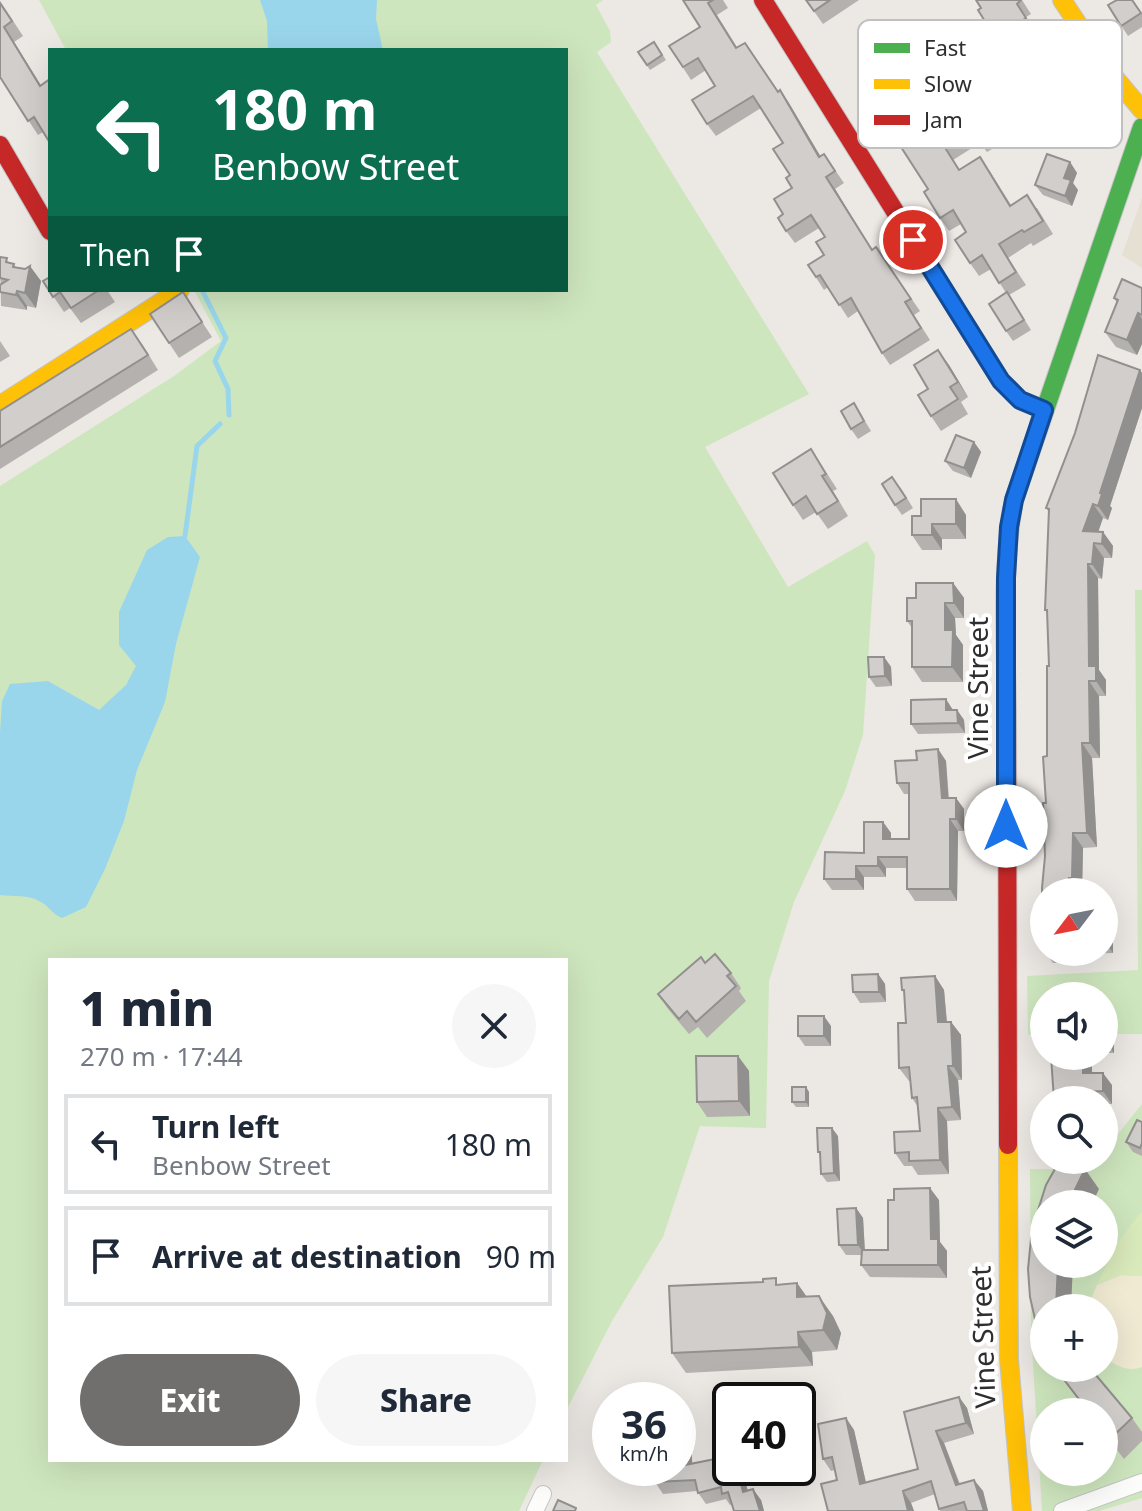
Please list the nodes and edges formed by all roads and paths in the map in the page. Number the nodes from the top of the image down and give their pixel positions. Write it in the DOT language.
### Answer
graph roads {
  1 [pos="763,0"];
  2 [pos="1062,0"];
  3 [pos="1074,20"];
  4 [pos="1122,87"];
  5 [pos="1142,110"];
  6 [pos="1142,127"];
  7 [pos="0,145"];
  8 [pos="48,227"];
  9 [pos="177,292"];
  10 [pos="0,405"];
  11 [pos="1044,410"];
  12 [pos="1142,1482"];
  13 [pos="543,1494"];
  14 [pos="535,1511"];
  15 [pos="1022,1511"];
  16 [pos="1062,1511"];
  1 -- 11 [label="street"];
  2 -- 3 [label="street"];
  4 -- 5 [label="street"];
  6 -- 11 [label="street, Vine Street"];
  7 -- 8 [label="street"];
  9 -- 10 [label="street"];
  11 -- 15 [label="street, Vine Street"];
  12 -- 16 [label="street"];
  13 -- 14 [label="street"];
}
